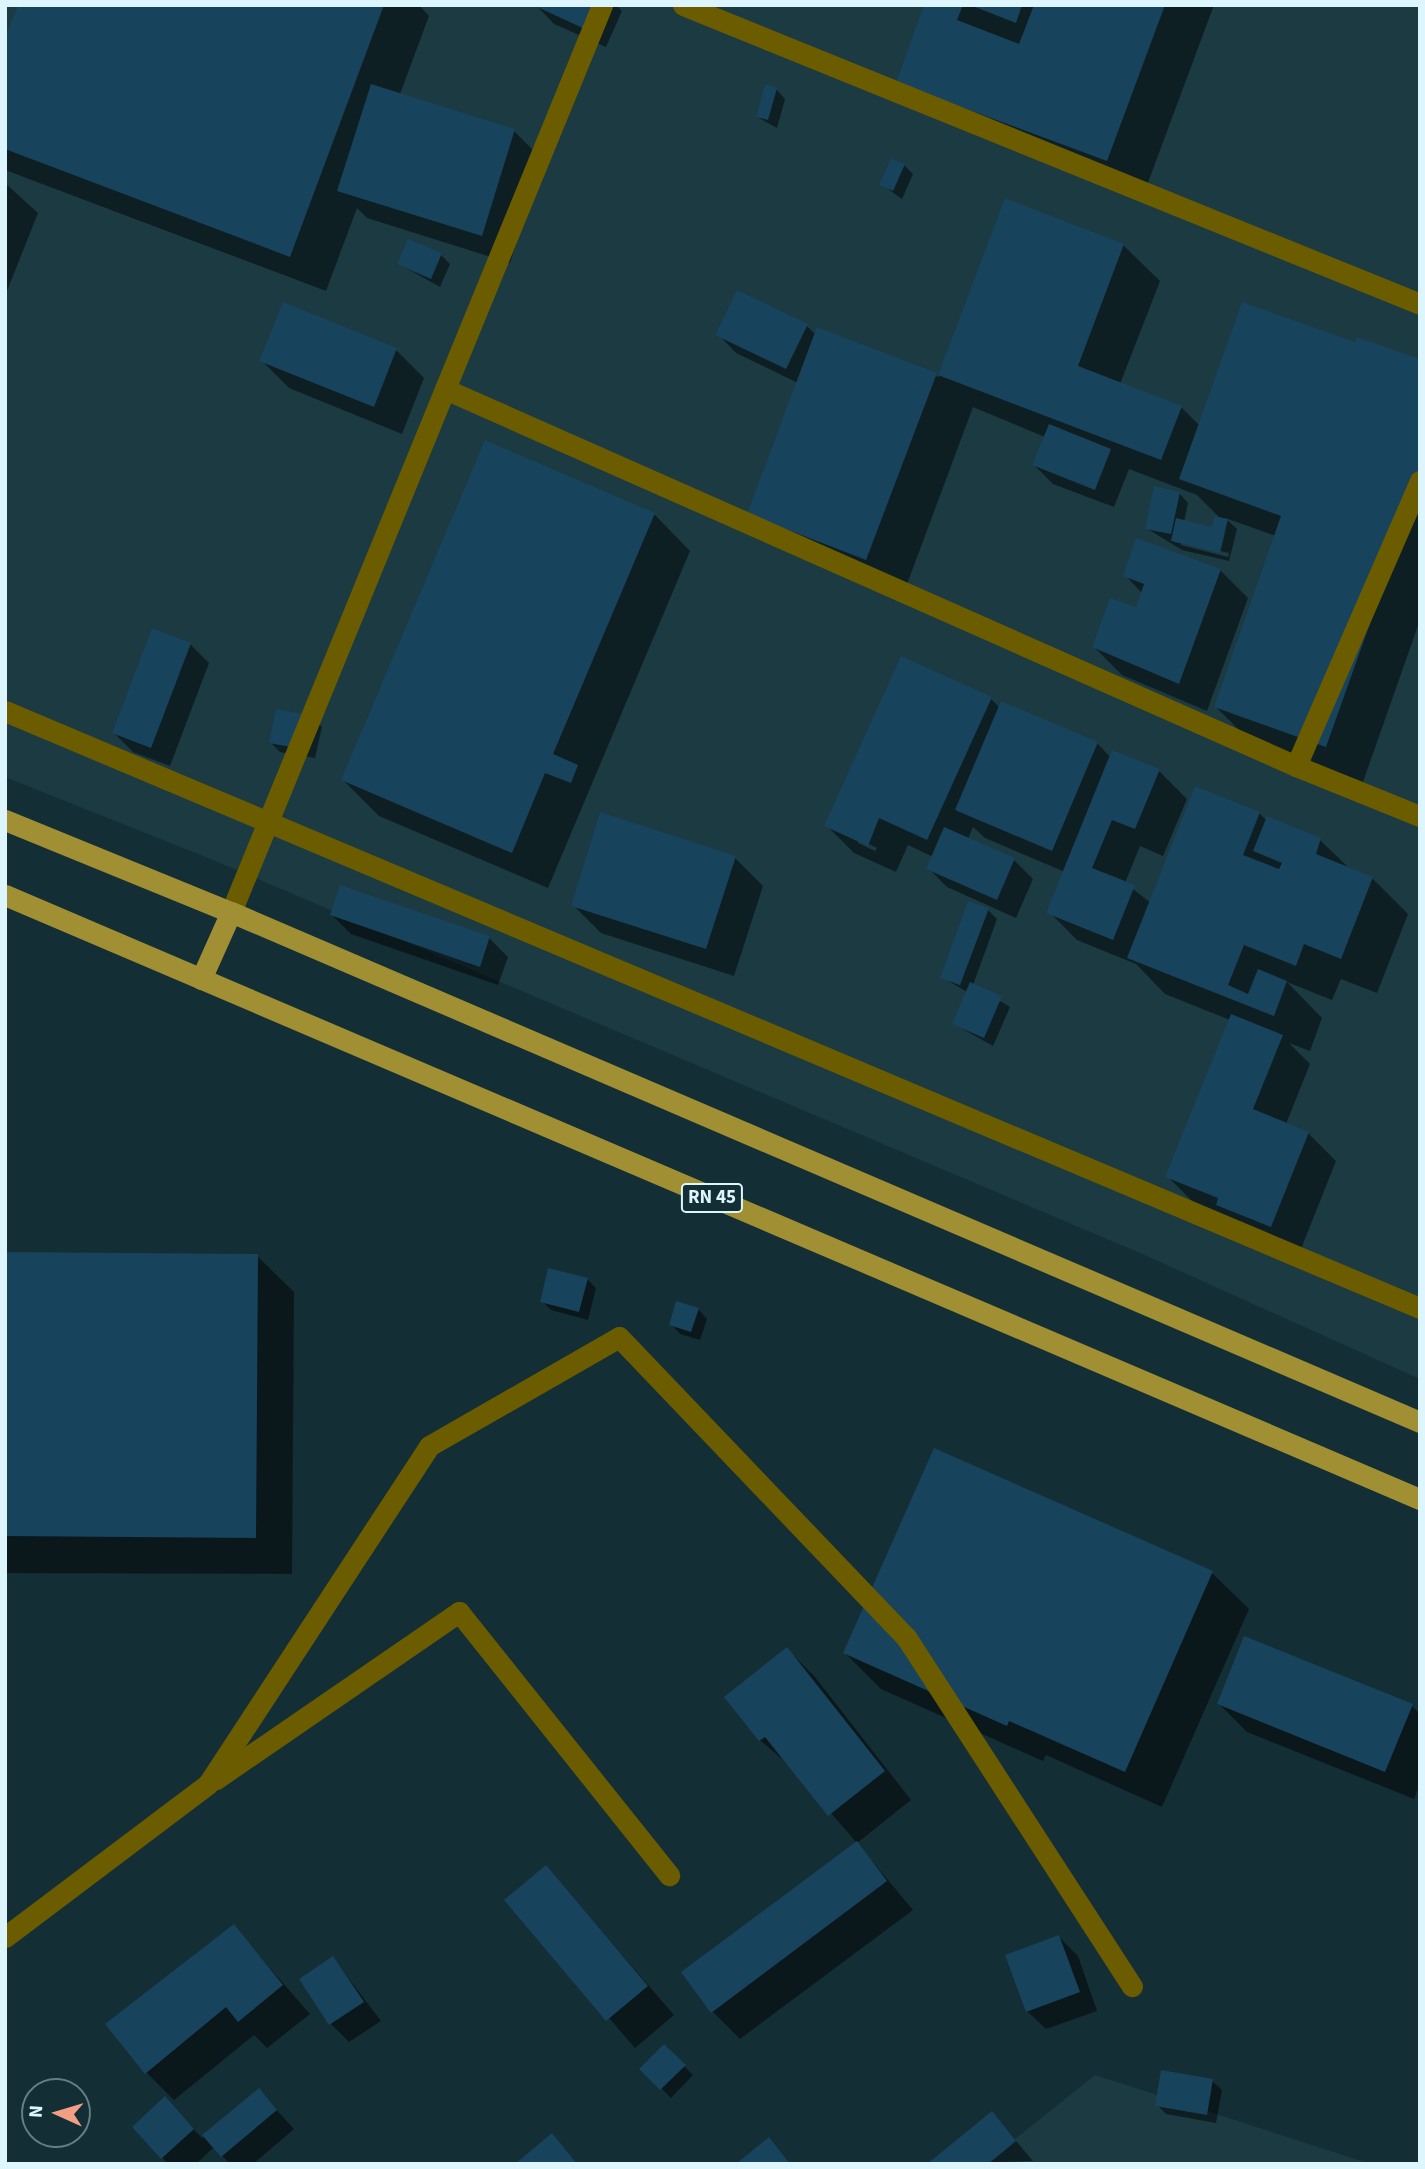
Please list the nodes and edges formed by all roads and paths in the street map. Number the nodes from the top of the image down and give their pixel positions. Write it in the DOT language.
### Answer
graph roads {
  1 [pos="602,5"];
  2 [pos="683,5"];
  3 [pos="1420,304"];
  4 [pos="444,389"];
  5 [pos="1420,481"];
  6 [pos="5,711"];
  7 [pos="1296,766"];
  8 [pos="1420,816"];
  9 [pos="5,820"];
  10 [pos="270,820"];
  11 [pos="5,895"];
  12 [pos="231,912"];
  13 [pos="201,979"];
  14 [pos="1420,1308"];
  15 [pos="1420,1422"];
  16 [pos="1420,1499"];
  17 [pos="208,1784"];
  18 [pos="668,1875"];
  19 [pos="5,1937"];
  20 [pos="1132,1986"];
  1 -- 4 [label="street"];
  2 -- 3 [label="street"];
  4 -- 7 [label="street"];
  4 -- 10 [label="street"];
  5 -- 7 [label="street"];
  6 -- 10 [label="street"];
  7 -- 8 [label="street"];
  9 -- 12 [label="main road"];
  10 -- 12 [label="street"];
  10 -- 14 [label="street"];
  11 -- 13 [label="main road, RN 45"];
  12 -- 13 [label="main road"];
  12 -- 15 [label="main road"];
  13 -- 16 [label="main road, RN 45"];
  17 -- 18 [label="street"];
  17 -- 19 [label="street"];
  17 -- 20 [label="street"];
}
